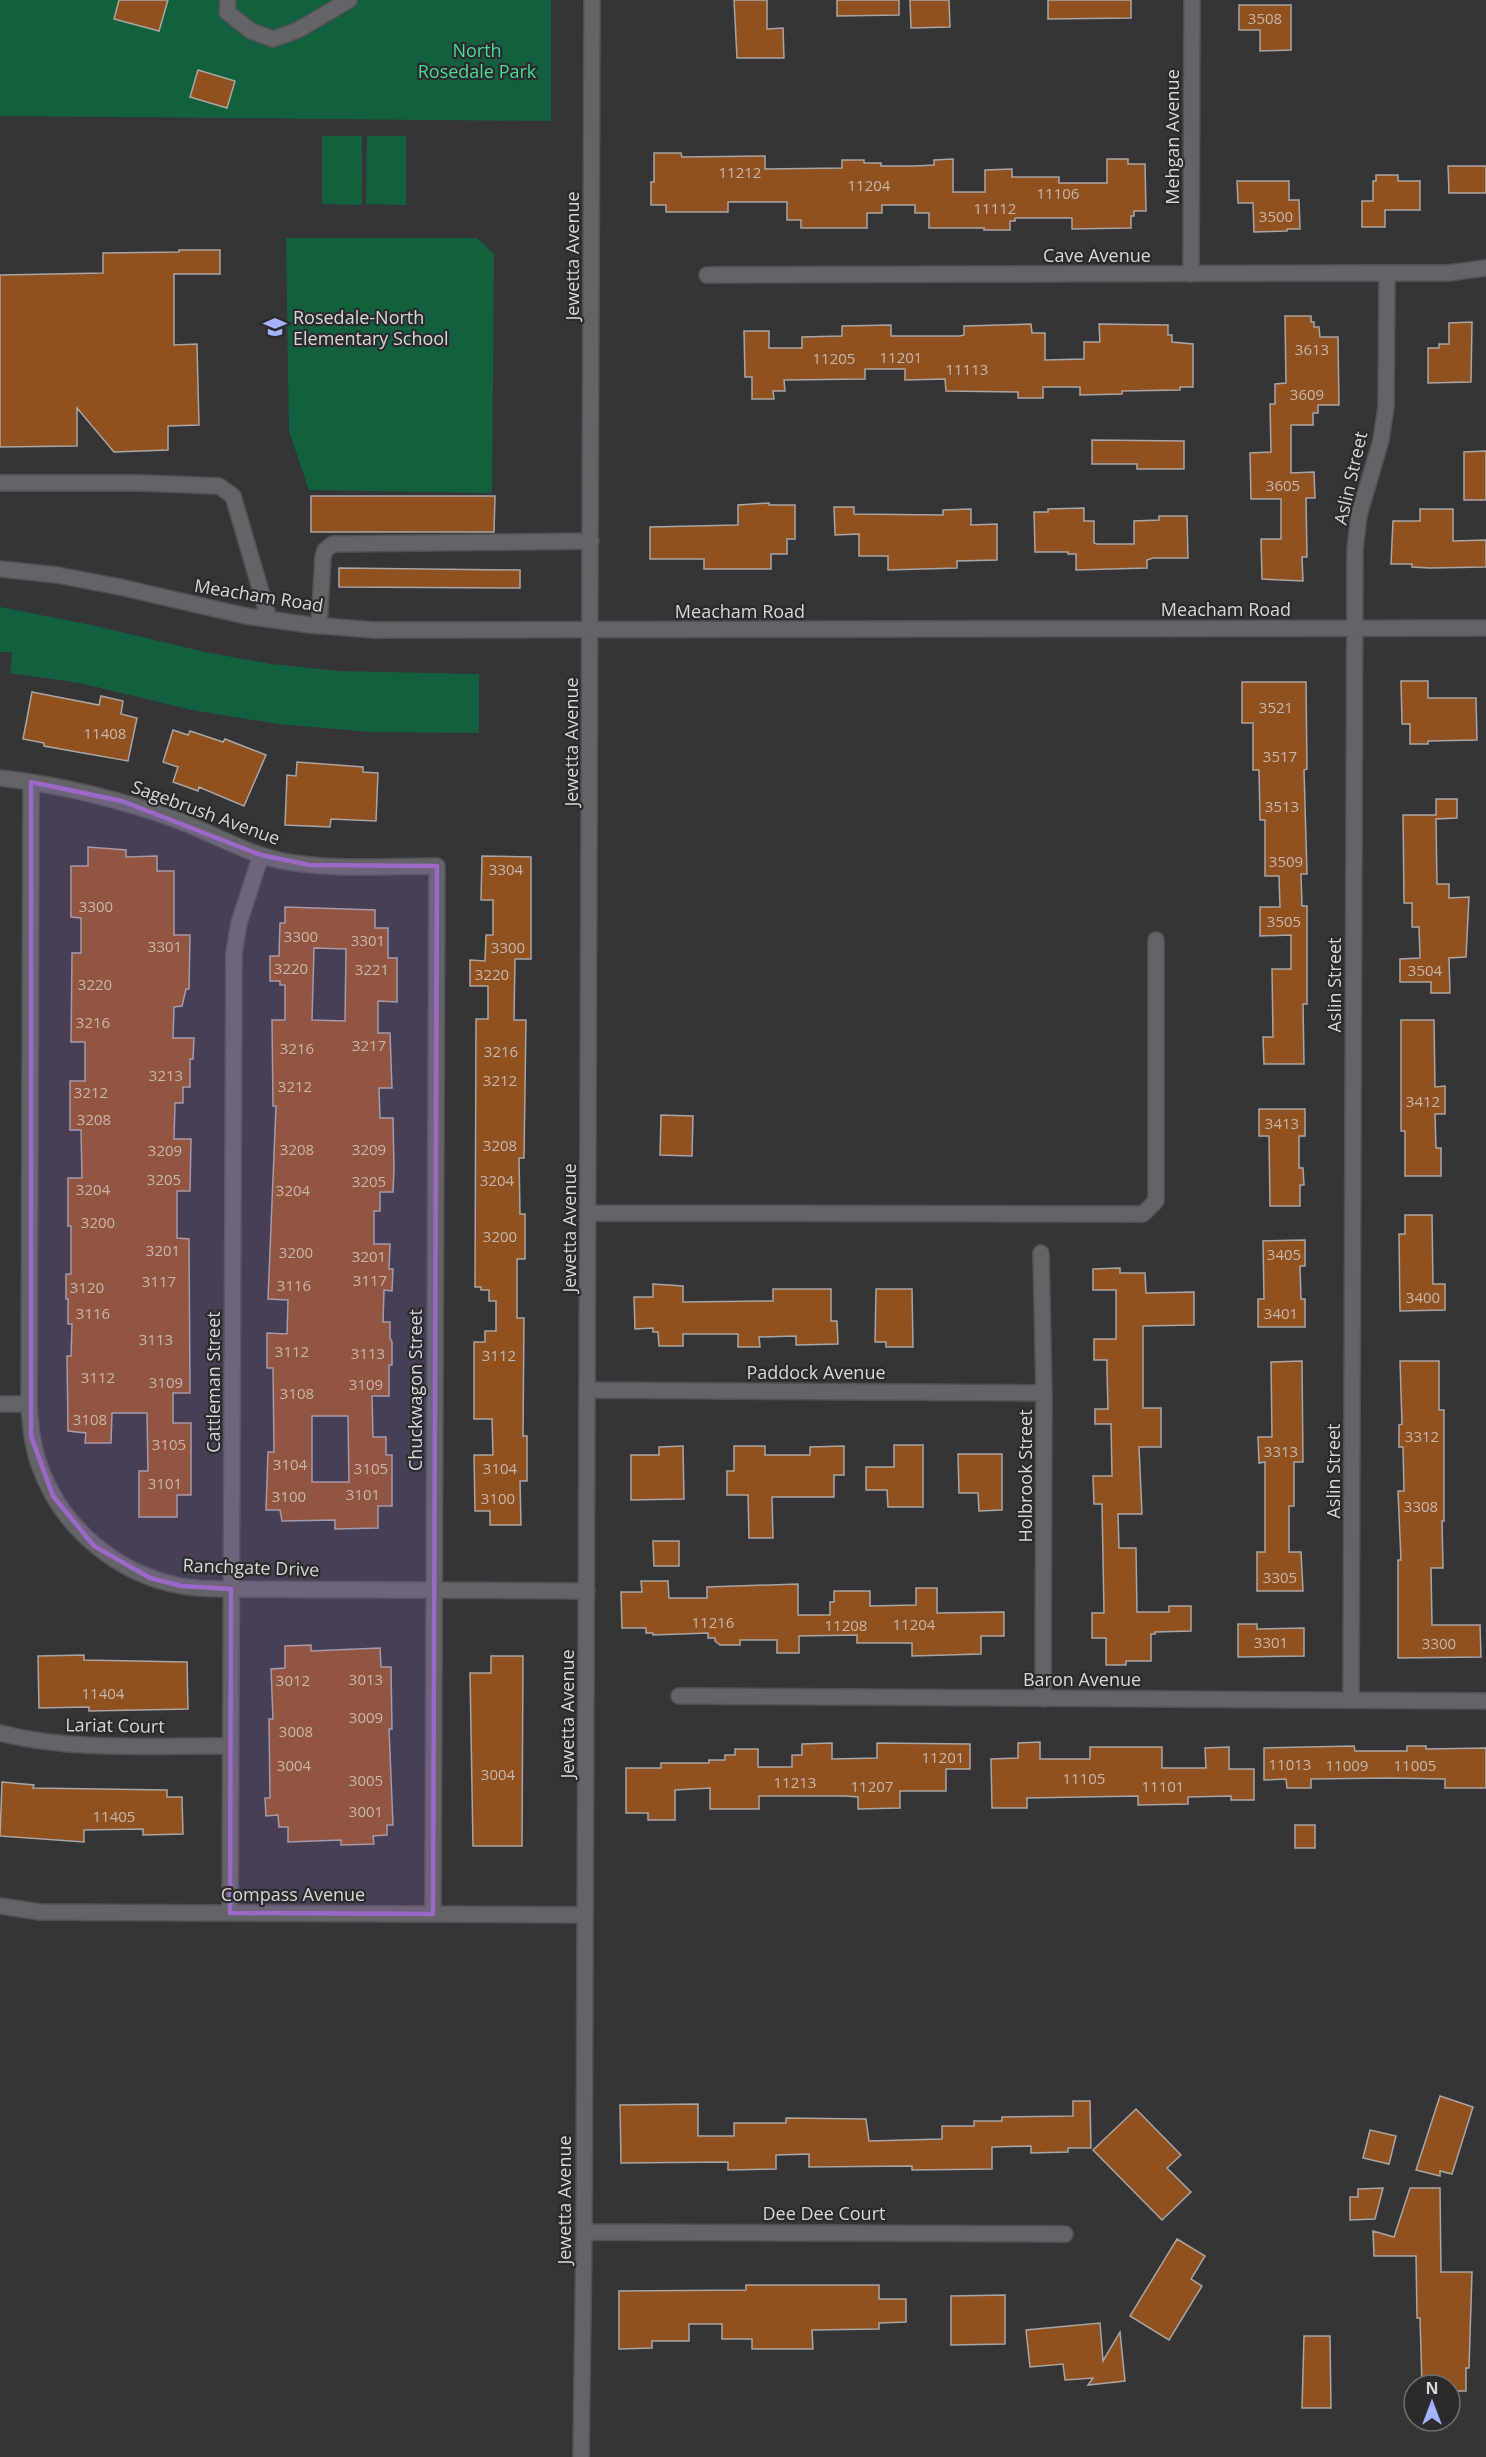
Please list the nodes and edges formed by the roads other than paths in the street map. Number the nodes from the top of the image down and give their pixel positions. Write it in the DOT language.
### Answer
graph roads {
  1 [pos="228,0"];
  2 [pos="349,0"];
  3 [pos="592,0"];
  4 [pos="1192,0"];
  5 [pos="1486,267"];
  6 [pos="1387,273"];
  7 [pos="1191,274"];
  8 [pos="707,275"];
  9 [pos="0,483"];
  10 [pos="591,541"];
  11 [pos="0,569"];
  12 [pos="269,619"];
  13 [pos="319,626"];
  14 [pos="1354,628"];
  15 [pos="1486,628"];
  16 [pos="591,631"];
  17 [pos="0,778"];
  18 [pos="31,782"];
  19 [pos="261,855"];
  20 [pos="437,866"];
  21 [pos="1156,940"];
  22 [pos="588,1213"];
  23 [pos="1041,1253"];
  24 [pos="587,1390"];
  25 [pos="1044,1393"];
  26 [pos="0,1404"];
  27 [pos="29,1404"];
  28 [pos="231,1589"];
  29 [pos="434,1590"];
  30 [pos="587,1591"];
  31 [pos="679,1696"];
  32 [pos="1043,1699"];
  33 [pos="1351,1700"];
  34 [pos="1486,1701"];
  35 [pos="0,1732"];
  36 [pos="231,1746"];
  37 [pos="0,1906"];
  38 [pos="230,1913"];
  39 [pos="433,1914"];
  40 [pos="585,1915"];
  41 [pos="584,2232"];
  42 [pos="1065,2234"];
  43 [pos="581,2457"];
  1 -- 2 [label="street"];
  3 -- 10 [label="street, Jewetta Avenue"];
  4 -- 7 [label="street, Mehgan Avenue"];
  5 -- 6 [label="street, Cave Avenue"];
  6 -- 7 [label="street, Cave Avenue"];
  6 -- 14 [label="street, Aslin Street"];
  7 -- 8 [label="street, Cave Avenue"];
  9 -- 12 [label="street"];
  10 -- 13 [label="street"];
  10 -- 16 [label="street, Jewetta Avenue"];
  11 -- 12 [label="street, Meacham Road"];
  12 -- 13 [label="street, Meacham Road"];
  13 -- 16 [label="street, Meacham Road"];
  14 -- 15 [label="street, Meacham Road"];
  14 -- 16 [label="street, Meacham Road"];
  14 -- 33 [label="street, Aslin Street"];
  16 -- 22 [label="street, Jewetta Avenue"];
  17 -- 18 [label="street, Sagebrush Avenue"];
  18 -- 19 [label="street, Sagebrush Avenue"];
  18 -- 27 [label="street, Ranchgate Drive"];
  19 -- 20 [label="street, Sagebrush Avenue"];
  19 -- 28 [label="street, Cattleman Street"];
  20 -- 29 [label="street, Chuckwagon Street"];
  21 -- 22 [label="street"];
  22 -- 24 [label="street, Jewetta Avenue"];
  23 -- 25 [label="street, Holbrook Street"];
  24 -- 25 [label="street, Paddock Avenue"];
  24 -- 30 [label="street, Jewetta Avenue"];
  25 -- 32 [label="street, Holbrook Street"];
  26 -- 27 [label="street"];
  27 -- 28 [label="street, Ranchgate Drive"];
  28 -- 29 [label="street, Ranchgate Drive"];
  28 -- 36 [label="street, Cattleman Street"];
  29 -- 30 [label="street, Ranchgate Drive"];
  29 -- 39 [label="street, Chuckwagon Street"];
  30 -- 40 [label="street, Jewetta Avenue"];
  31 -- 32 [label="street, Baron Avenue"];
  32 -- 33 [label="street, Baron Avenue"];
  33 -- 34 [label="street, Baron Avenue"];
  35 -- 36 [label="street, Lariat Court"];
  36 -- 38 [label="street, Cattleman Street"];
  37 -- 38 [label="street, Compass Avenue"];
  38 -- 39 [label="street, Compass Avenue"];
  39 -- 40 [label="street, Compass Avenue"];
  40 -- 41 [label="street, Jewetta Avenue"];
  41 -- 42 [label="street, Dee Dee Court"];
  41 -- 43 [label="street, Jewetta Avenue"];
}
